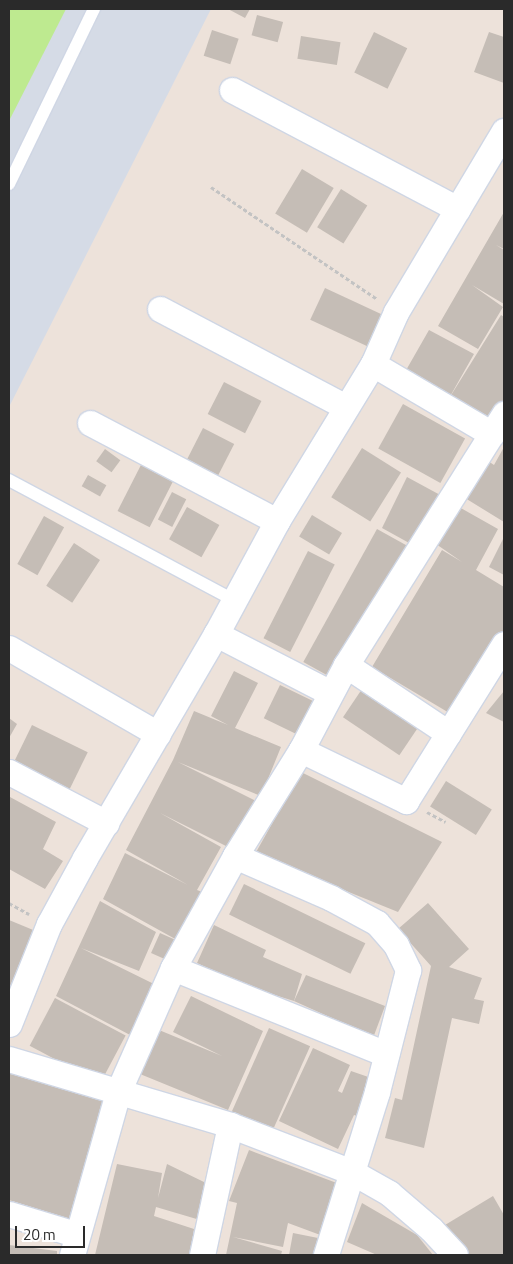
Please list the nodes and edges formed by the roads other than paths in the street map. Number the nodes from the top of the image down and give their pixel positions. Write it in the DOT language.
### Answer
graph roads {
  1 [pos="94,9"];
  2 [pos="232,90"];
  3 [pos="504,131"];
  4 [pos="9,184"];
  5 [pos="458,209"];
  6 [pos="160,309"];
  7 [pos="373,364"];
  8 [pos="346,407"];
  9 [pos="90,423"];
  10 [pos="498,424"];
  11 [pos="9,480"];
  12 [pos="277,521"];
  13 [pos="234,600"];
  14 [pos="216,634"];
  15 [pos="504,644"];
  16 [pos="9,648"];
  17 [pos="346,665"];
  18 [pos="329,692"];
  19 [pos="448,733"];
  20 [pos="158,734"];
  21 [pos="301,750"];
  22 [pos="9,772"];
  23 [pos="106,823"];
  24 [pos="235,856"];
  25 [pos="173,968"];
  26 [pos="9,1024"];
  27 [pos="386,1054"];
  28 [pos="9,1059"];
  29 [pos="118,1092"];
  30 [pos="230,1125"];
  31 [pos="352,1172"];
  32 [pos="9,1214"];
  33 [pos="74,1244"];
  34 [pos="202,1255"];
  35 [pos="326,1255"];
  36 [pos="455,1255"];
  1 -- 4 [label="lane"];
  2 -- 5 [label="street"];
  3 -- 5 [label="street"];
  5 -- 7 [label="street"];
  6 -- 8 [label="street"];
  7 -- 8 [label="street"];
  7 -- 10 [label="street"];
  8 -- 12 [label="street"];
  9 -- 12 [label="street"];
  10 -- 17 [label="street"];
  11 -- 13 [label="lane"];
  12 -- 13 [label="street"];
  13 -- 14 [label="street"];
  14 -- 18 [label="street"];
  14 -- 20 [label="street"];
  15 -- 19 [label="street"];
  16 -- 20 [label="street"];
  17 -- 18 [label="street"];
  17 -- 19 [label="street"];
  18 -- 21 [label="street"];
  19 -- 21 [label="street"];
  20 -- 23 [label="street"];
  21 -- 24 [label="street"];
  22 -- 23 [label="street"];
  23 -- 26 [label="street"];
  24 -- 25 [label="street"];
  24 -- 27 [label="street"];
  25 -- 27 [label="street"];
  25 -- 29 [label="street"];
  27 -- 31 [label="street"];
  28 -- 29 [label="street"];
  29 -- 30 [label="street"];
  29 -- 33 [label="street"];
  30 -- 31 [label="street"];
  30 -- 34 [label="street"];
  31 -- 35 [label="street"];
  31 -- 36 [label="street"];
  32 -- 33 [label="street"];
}
